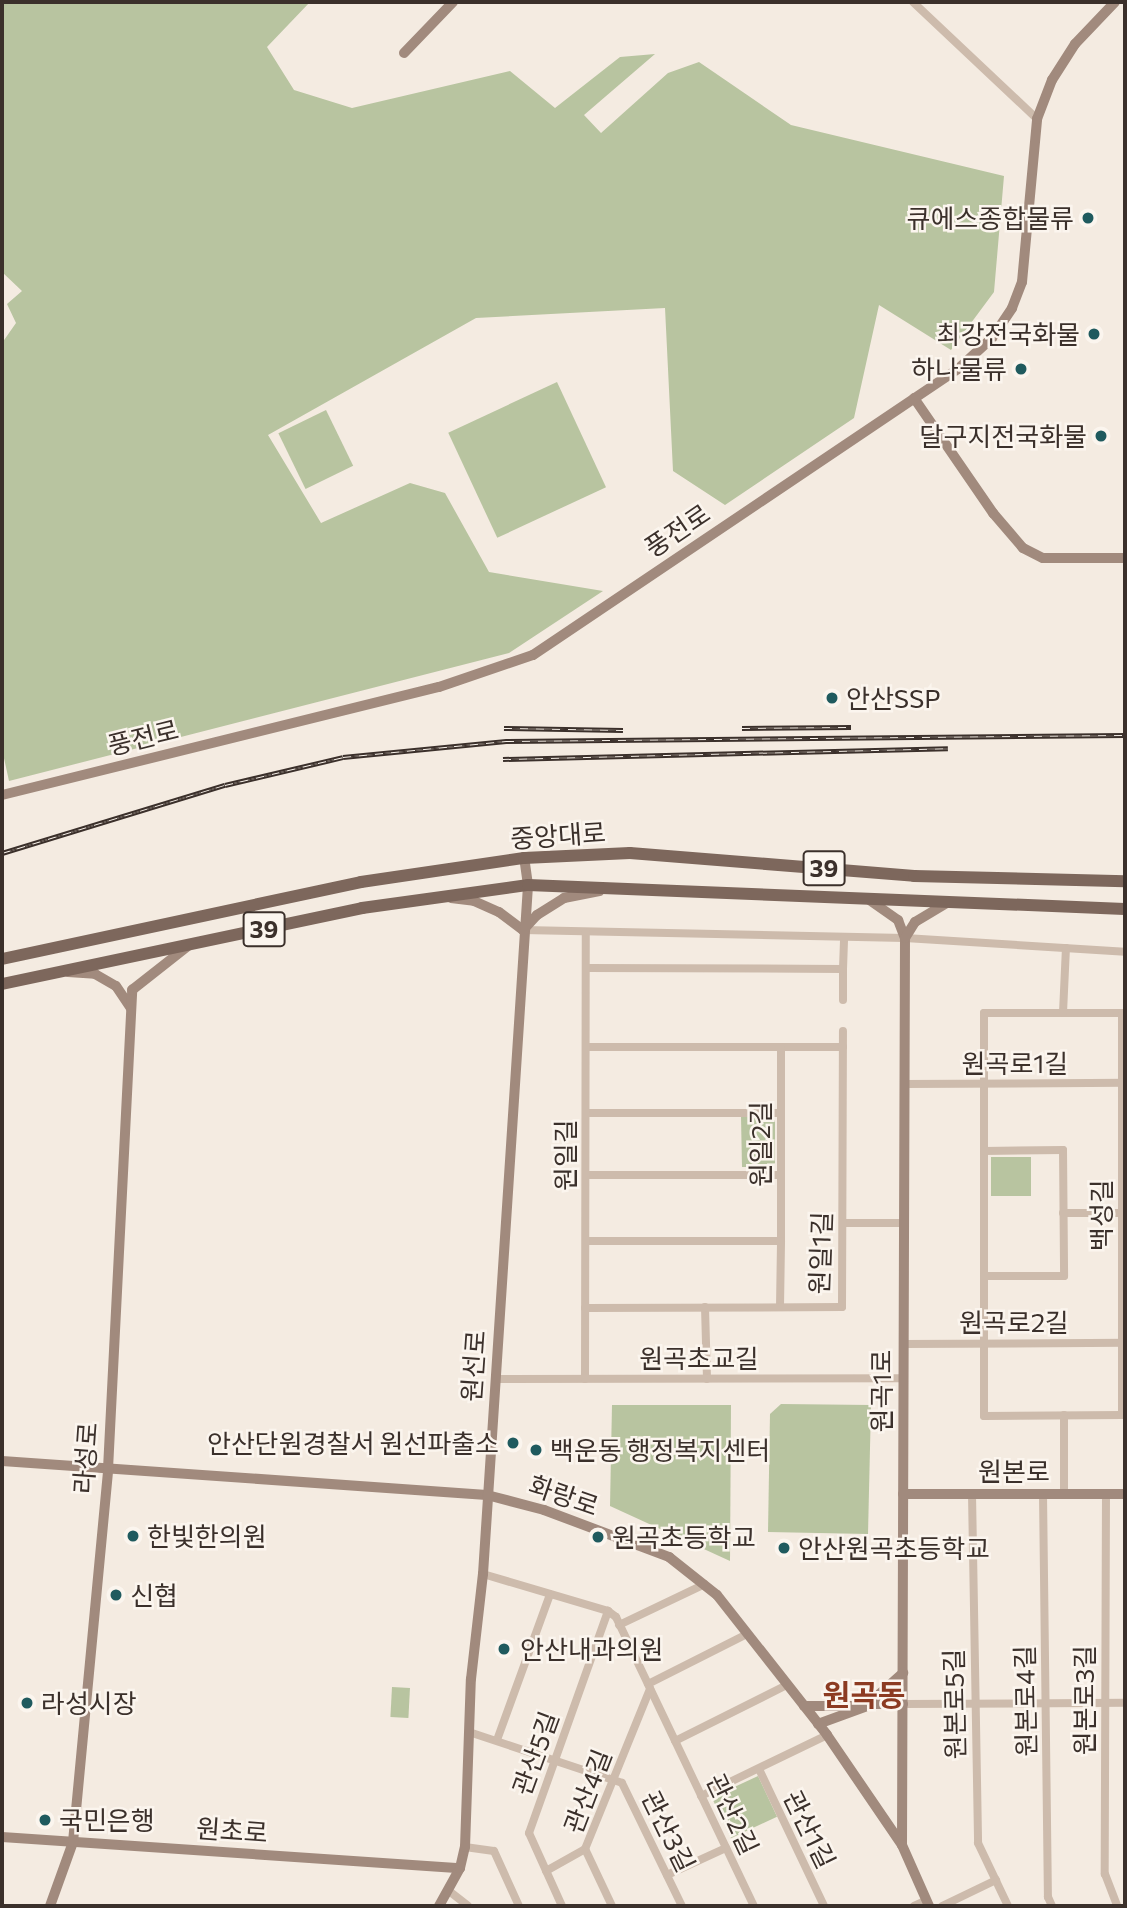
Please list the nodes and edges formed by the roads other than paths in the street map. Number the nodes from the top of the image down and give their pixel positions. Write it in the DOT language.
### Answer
graph roads {
  1 [pos="453,2"];
  2 [pos="913,2"];
  3 [pos="1115,2"];
  4 [pos="404,53"];
  5 [pos="1037,119"];
  6 [pos="914,398"];
  7 [pos="1125,558"];
  8 [pos="2,795"];
  9 [pos="524,858"];
  10 [pos="1125,881"];
  11 [pos="528,885"];
  12 [pos="612,887"];
  13 [pos="440,897"];
  14 [pos="867,899"];
  15 [pos="947,903"];
  16 [pos="1125,909"];
  17 [pos="523,930"];
  18 [pos="586,932"];
  19 [pos="844,937"];
  20 [pos="905,938"];
  21 [pos="188,946"];
  22 [pos="1066,948"];
  23 [pos="1125,952"];
  24 [pos="2,959"];
  25 [pos="586,968"];
  26 [pos="843,969"];
  27 [pos="64,971"];
  28 [pos="2,984"];
  29 [pos="843,1000"];
  30 [pos="131,1008"];
  31 [pos="1063,1013"];
  32 [pos="843,1031"];
  33 [pos="586,1047"];
  34 [pos="781,1047"];
  35 [pos="843,1047"];
  36 [pos="1124,1083"];
  37 [pos="904,1084"];
  38 [pos="984,1084"];
  39 [pos="586,1113"];
  40 [pos="781,1113"];
  41 [pos="984,1151"];
  42 [pos="586,1175"];
  43 [pos="781,1175"];
  44 [pos="1063,1213"];
  45 [pos="1122,1213"];
  46 [pos="843,1223"];
  47 [pos="904,1223"];
  48 [pos="586,1241"];
  49 [pos="781,1241"];
  50 [pos="984,1276"];
  51 [pos="705,1307"];
  52 [pos="780,1307"];
  53 [pos="585,1308"];
  54 [pos="984,1343"];
  55 [pos="1124,1343"];
  56 [pos="904,1344"];
  57 [pos="904,1378"];
  58 [pos="585,1379"];
  59 [pos="707,1379"];
  60 [pos="495,1380"];
  61 [pos="1063,1415"];
  62 [pos="2,1461"];
  63 [pos="108,1469"];
  64 [pos="903,1494"];
  65 [pos="972,1494"];
  66 [pos="1043,1494"];
  67 [pos="1064,1494"];
  68 [pos="1106,1494"];
  69 [pos="1125,1494"];
  70 [pos="487,1495"];
  71 [pos="483,1574"];
  72 [pos="705,1584"];
  73 [pos="550,1594"];
  74 [pos="608,1611"];
  75 [pos="620,1625"];
  76 [pos="747,1634"];
  77 [pos="903,1672"];
  78 [pos="787,1685"];
  79 [pos="649,1686"];
  80 [pos="1046,1703"];
  81 [pos="1105,1703"];
  82 [pos="1125,1703"];
  83 [pos="903,1704"];
  84 [pos="975,1704"];
  85 [pos="804,1706"];
  86 [pos="866,1706"];
  87 [pos="818,1724"];
  88 [pos="469,1732"];
  89 [pos="827,1735"];
  90 [pos="498,1740"];
  91 [pos="675,1741"];
  92 [pos="555,1760"];
  93 [pos="759,1769"];
  94 [pos="613,1778"];
  95 [pos="701,1796"];
  96 [pos="2,1837"];
  97 [pos="73,1842"];
  98 [pos="902,1845"];
  99 [pos="466,1847"];
  100 [pos="726,1848"];
  101 [pos="585,1849"];
  102 [pos="460,1868"];
  103 [pos="546,1871"];
  104 [pos="667,1875"];
  105 [pos="996,1880"];
  106 [pos="449,1891"];
  107 [pos="928,1903"];
  108 [pos="1119,1904"];
  109 [pos="50,1906"];
  110 [pos="439,1906"];
  111 [pos="468,1906"];
  112 [pos="519,1906"];
  113 [pos="562,1906"];
  114 [pos="612,1906"];
  115 [pos="682,1906"];
  116 [pos="754,1906"];
  117 [pos="824,1906"];
  118 [pos="914,1906"];
  119 [pos="942,1906"];
  120 [pos="1008,1906"];
  121 [pos="1052,1906"];
  1 -- 4 [label="street"];
  2 -- 5 [label="street"];
  3 -- 5 [label="street, 풍전로"];
  5 -- 6 [label="street, 풍전로"];
  6 -- 7 [label="street"];
  6 -- 8 [label="street, 풍전로"];
  9 -- 10 [label="main road, 중앙대로 / 39"];
  9 -- 11 [label="street, 원선로"];
  9 -- 24 [label="main road, 중앙대로 / 39"];
  11 -- 12 [label="main road, 39"];
  11 -- 13 [label="main road, 39"];
  11 -- 17 [label="street, 원선로"];
  12 -- 14 [label="main road, 39"];
  12 -- 17 [label="street"];
  13 -- 17 [label="street"];
  13 -- 21 [label="main road, 39"];
  14 -- 15 [label="main road, 39"];
  14 -- 20 [label="street"];
  15 -- 16 [label="main road, 39"];
  15 -- 20 [label="street"];
  17 -- 18 [label="street"];
  17 -- 60 [label="street, 원선로"];
  18 -- 19 [label="street"];
  18 -- 25 [label="street, 원일길"];
  19 -- 20 [label="street"];
  19 -- 26 [label="street"];
  20 -- 22 [label="street"];
  20 -- 37 [label="street, 원곡1로"];
  21 -- 27 [label="main road, 39"];
  21 -- 30 [label="street"];
  22 -- 23 [label="street"];
  22 -- 31 [label="street"];
  25 -- 26 [label="street"];
  25 -- 33 [label="street, 원일길"];
  26 -- 29 [label="street"];
  27 -- 28 [label="main road, 39"];
  27 -- 30 [label="street"];
  30 -- 63 [label="street, 라성로"];
  31 -- 36 [label="street, 백성길"];
  31 -- 38 [label="street, 백성길"];
  32 -- 35 [label="street, 원일1길"];
  33 -- 34 [label="street"];
  33 -- 39 [label="street, 원일길"];
  34 -- 35 [label="street"];
  34 -- 40 [label="street, 원일2길"];
  35 -- 46 [label="street, 원일1길"];
  36 -- 38 [label="street, 원곡로1길"];
  36 -- 45 [label="street, 백성길"];
  37 -- 38 [label="street, 원곡로1길"];
  37 -- 47 [label="street, 원곡1로"];
  38 -- 41 [label="street, 백성길"];
  39 -- 40 [label="street"];
  39 -- 42 [label="street, 원일길"];
  40 -- 43 [label="street, 원일2길"];
  41 -- 44 [label="street, 백성길"];
  41 -- 50 [label="street, 백성길"];
  42 -- 43 [label="street"];
  42 -- 48 [label="street, 원일길"];
  43 -- 49 [label="street, 원일2길"];
  44 -- 45 [label="street"];
  44 -- 50 [label="street, 백성길"];
  45 -- 55 [label="street, 백성길"];
  46 -- 47 [label="street"];
  46 -- 52 [label="street, 원일1길"];
  47 -- 56 [label="street, 원곡1로"];
  48 -- 49 [label="street"];
  48 -- 53 [label="street, 원일길"];
  49 -- 52 [label="street, 원일2길"];
  50 -- 54 [label="street, 백성길"];
  51 -- 52 [label="street, 원일1길"];
  51 -- 53 [label="street, 원일1길"];
  51 -- 59 [label="street"];
  53 -- 58 [label="street, 원일길"];
  54 -- 55 [label="street, 원곡로2길"];
  54 -- 56 [label="street, 원곡로2길"];
  54 -- 61 [label="street, 백성길"];
  55 -- 61 [label="street, 백성길"];
  56 -- 57 [label="street, 원곡1로"];
  57 -- 59 [label="street, 원곡초교길"];
  57 -- 64 [label="street, 원곡1로"];
  58 -- 59 [label="street, 원곡초교길"];
  58 -- 60 [label="street, 원곡초교길"];
  60 -- 70 [label="street, 원선로"];
  61 -- 67 [label="street"];
  62 -- 63 [label="street, 화랑로"];
  63 -- 70 [label="street, 화랑로"];
  63 -- 97 [label="street, 라성로"];
  64 -- 65 [label="street, 원본로"];
  64 -- 77 [label="street, 원곡1로"];
  65 -- 66 [label="street, 원본로"];
  65 -- 84 [label="street, 원본로5길"];
  66 -- 67 [label="street, 원본로"];
  66 -- 80 [label="street, 원본로4길"];
  67 -- 68 [label="street, 원본로"];
  68 -- 69 [label="street, 원본로"];
  68 -- 81 [label="street, 원본로3길"];
  70 -- 71 [label="street, 원선로"];
  70 -- 72 [label="street, 화랑로"];
  71 -- 73 [label="street"];
  71 -- 88 [label="street, 원선로"];
  72 -- 75 [label="street"];
  72 -- 76 [label="street, 화랑로"];
  73 -- 74 [label="street"];
  73 -- 90 [label="street"];
  74 -- 75 [label="street, 관산2길"];
  74 -- 92 [label="street, 관산5길"];
  75 -- 79 [label="street, 관산2길"];
  76 -- 78 [label="street, 화랑로"];
  76 -- 79 [label="street"];
  77 -- 83 [label="street, 원곡1로"];
  77 -- 86 [label="street"];
  78 -- 85 [label="street, 화랑로"];
  78 -- 91 [label="street"];
  79 -- 91 [label="street, 관산2길"];
  79 -- 94 [label="street, 관산4길"];
  80 -- 81 [label="street"];
  80 -- 84 [label="street"];
  80 -- 121 [label="street, 원본로4길"];
  81 -- 82 [label="street"];
  81 -- 108 [label="street, 원본로3길"];
  83 -- 84 [label="street"];
  83 -- 86 [label="street"];
  83 -- 98 [label="street, 원곡1로"];
  84 -- 105 [label="street, 원본로5길"];
  85 -- 86 [label="street"];
  85 -- 87 [label="street, 화랑로"];
  86 -- 87 [label="street"];
  87 -- 89 [label="street, 화랑로"];
  88 -- 90 [label="street"];
  88 -- 99 [label="street, 원선로"];
  89 -- 93 [label="street, 관산1길"];
  89 -- 98 [label="street, 화랑로"];
  90 -- 92 [label="street"];
  91 -- 95 [label="street, 관산2길"];
  92 -- 94 [label="street"];
  92 -- 103 [label="street, 관산5길"];
  93 -- 95 [label="street, 관산1길"];
  93 -- 117 [label="street, 관산1길"];
  94 -- 101 [label="street, 관산4길"];
  94 -- 104 [label="street, 관산3길"];
  95 -- 100 [label="street, 관산2길"];
  96 -- 97 [label="street, 원초로"];
  97 -- 102 [label="street, 원초로"];
  97 -- 109 [label="street, 라성로"];
  98 -- 107 [label="street, 화랑로"];
  99 -- 102 [label="street, 원선로"];
  99 -- 112 [label="street"];
  100 -- 104 [label="street"];
  100 -- 116 [label="street, 관산2길"];
  101 -- 103 [label="street"];
  101 -- 114 [label="street, 관산4길"];
  102 -- 106 [label="street, 원선로"];
  103 -- 113 [label="street, 관산5길"];
  104 -- 115 [label="street, 관산3길"];
  105 -- 119 [label="street"];
  105 -- 120 [label="street, 원본로5길"];
  106 -- 110 [label="street, 원선로"];
  106 -- 111 [label="street"];
  107 -- 118 [label="street"];
}
